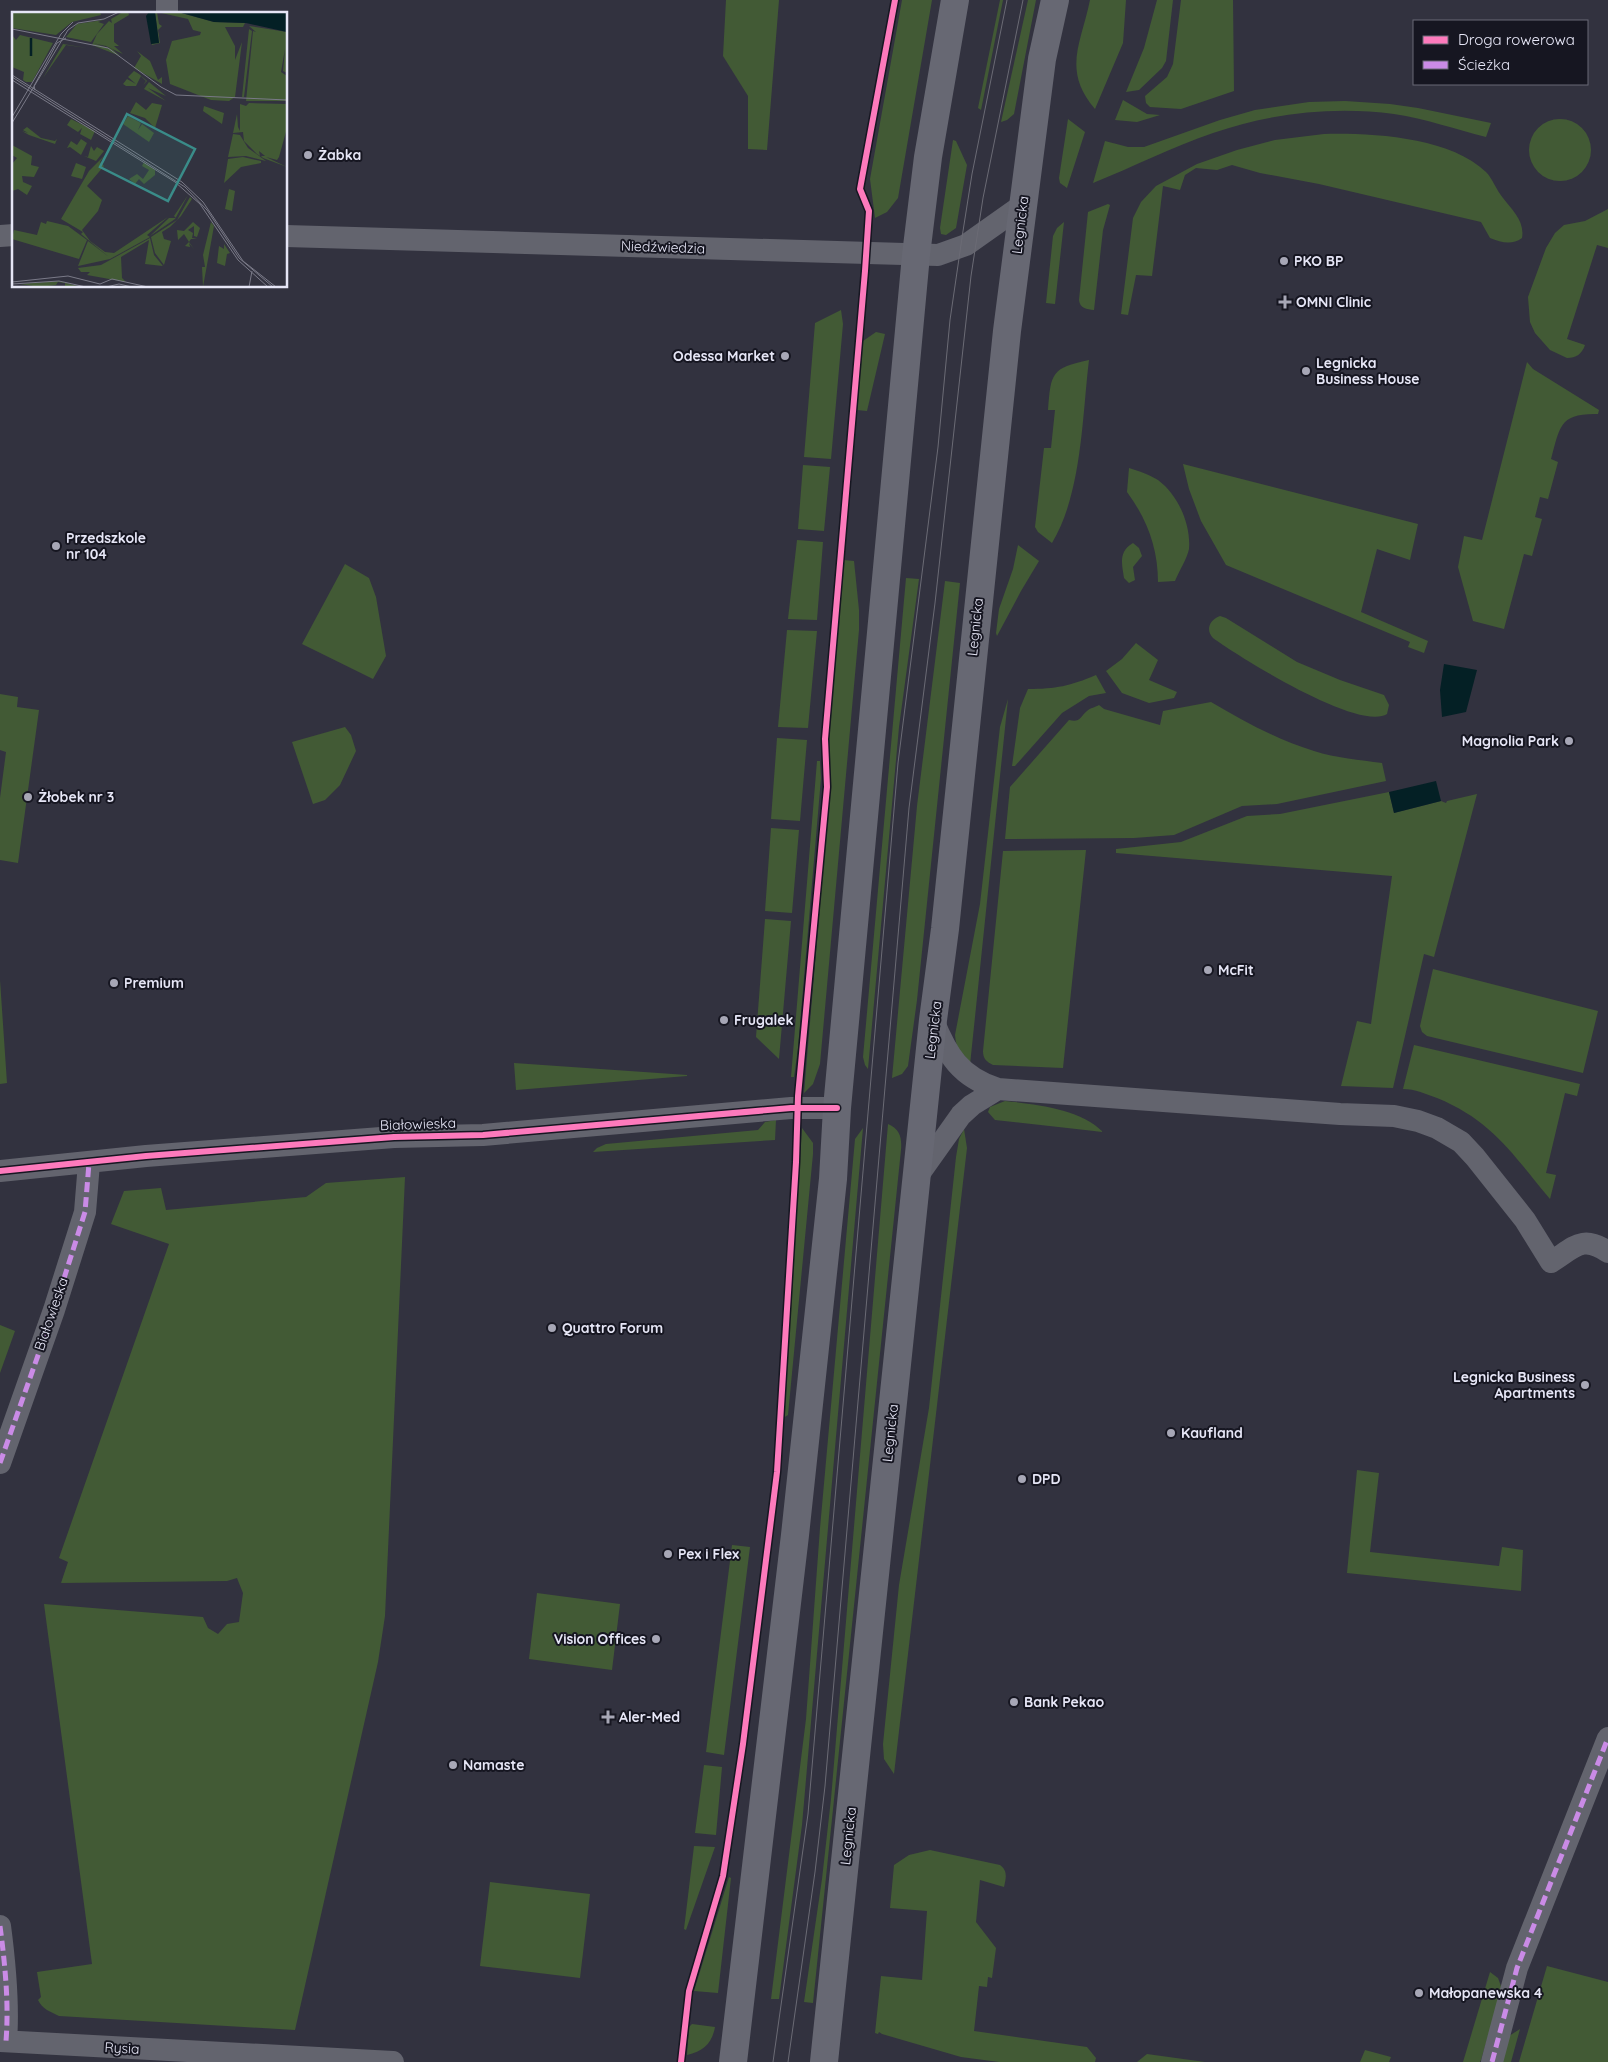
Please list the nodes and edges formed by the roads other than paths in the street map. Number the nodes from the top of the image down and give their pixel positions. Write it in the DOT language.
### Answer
graph roads {
  1 [pos="955,0"];
  2 [pos="1055,0"];
  3 [pos="1024,204"];
  4 [pos="288,236"];
  5 [pos="916,254"];
  6 [pos="933,1020"];
  7 [pos="998,1089"];
  8 [pos="837,1108"];
  9 [pos="89,1163"];
  10 [pos="0,1171"];
  11 [pos="917,1177"];
  12 [pos="1608,1252"];
  13 [pos="0,1463"];
  14 [pos="1608,1738"];
  15 [pos="0,1926"];
  16 [pos="3,2041"];
  17 [pos="171,2056"];
  18 [pos="394,2062"];
  19 [pos="733,2062"];
  20 [pos="824,2062"];
  21 [pos="1492,2062"];
  1 -- 5 [label="main road"];
  2 -- 3 [label="main road, Legnicka"];
  3 -- 5 [label="street, Niedźwiedzia"];
  3 -- 6 [label="main road, Legnicka"];
  4 -- 5 [label="street, Niedźwiedzia"];
  5 -- 8 [label="main road"];
  6 -- 7 [label="street"];
  6 -- 11 [label="main road, Legnicka"];
  7 -- 11 [label="street"];
  7 -- 12 [label="street"];
  8 -- 9 [label="street, Białowieska"];
  8 -- 19 [label="main road"];
  9 -- 10 [label="street, Białowieska"];
  9 -- 13 [label="street, Białowieska"];
  11 -- 20 [label="main road, Legnicka"];
  14 -- 21 [label="street"];
  15 -- 16 [label="street"];
  16 -- 17 [label="street, Rysia"];
  17 -- 18 [label="street, Rysia"];
}
